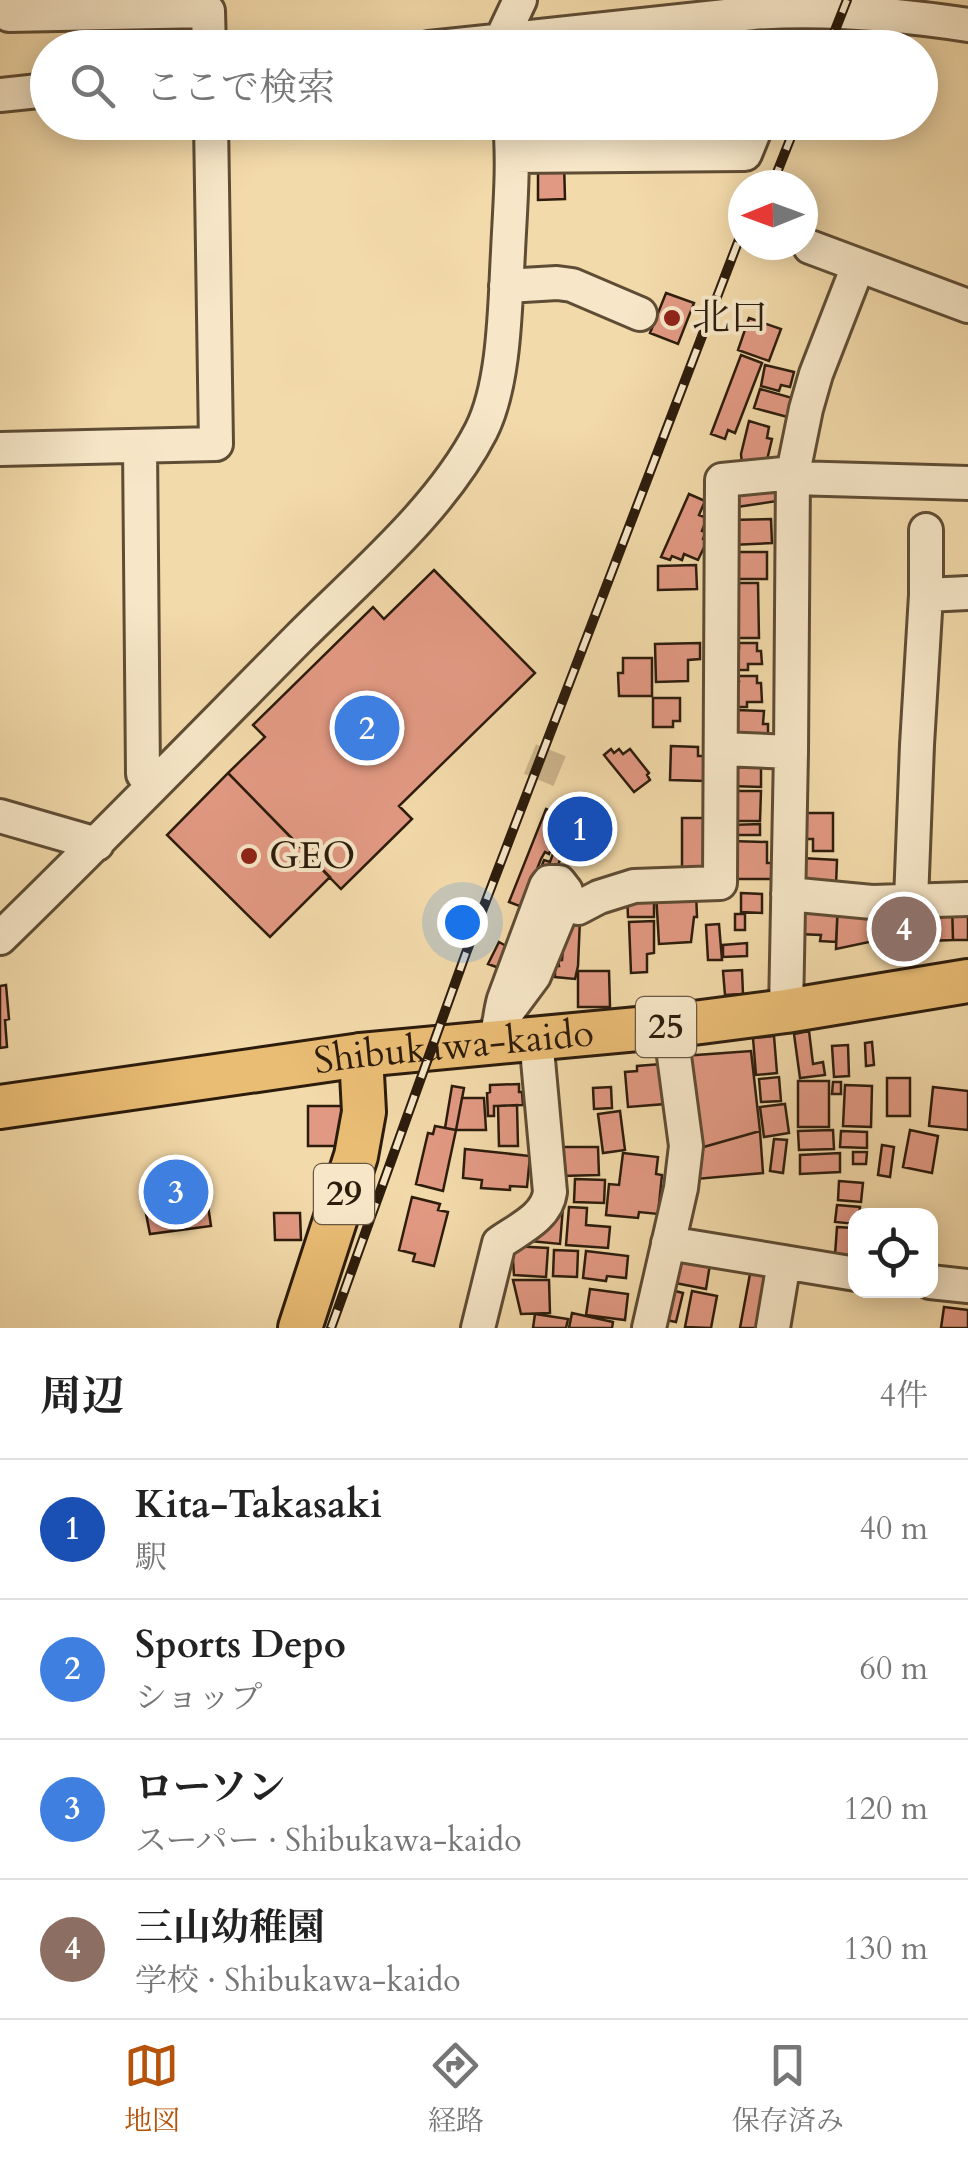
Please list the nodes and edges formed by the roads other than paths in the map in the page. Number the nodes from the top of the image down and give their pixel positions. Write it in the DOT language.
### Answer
graph roads {
  1 [pos="8,0"];
  2 [pos="520,0"];
  3 [pos="669,11"];
  4 [pos="968,26"];
  5 [pos="209,30"];
  6 [pos="507,30"];
  7 [pos="570,30"];
  8 [pos="30,92"];
  9 [pos="0,95"];
  10 [pos="211,140"];
  11 [pos="512,140"];
  12 [pos="751,140"];
  13 [pos="513,156"];
  14 [pos="818,250"];
  15 [pos="858,266"];
  16 [pos="506,286"];
  17 [pos="968,306"];
  18 [pos="640,314"];
  19 [pos="140,446"];
  20 [pos="0,449"];
  21 [pos="793,475"];
  22 [pos="968,483"];
  23 [pos="926,530"];
  24 [pos="968,593"];
  25 [pos="926,595"];
  26 [pos="722,749"];
  27 [pos="791,752"];
  28 [pos="152,786"];
  29 [pos="0,816"];
  30 [pos="97,844"];
  31 [pos="788,894"];
  32 [pos="968,900"];
  33 [pos="911,901"];
  34 [pos="578,908"];
  35 [pos="0,938"];
  36 [pos="968,981"];
  37 [pos="786,1012"];
  38 [pos="670,1026"];
  39 [pos="511,1034"];
  40 [pos="361,1055"];
  41 [pos="0,1107"];
  42 [pos="668,1243"];
  43 [pos="784,1262"];
  44 [pos="848,1273"];
  45 [pos="938,1283"];
  46 [pos="968,1286"];
  47 [pos="653,1327"];
  48 [pos="300,1328"];
  49 [pos="478,1328"];
  50 [pos="774,1328"];
  1 -- 5 [label="street"];
  2 -- 6 [label="street"];
  3 -- 4 [label="street"];
  3 -- 7 [label="street"];
  8 -- 9 [label="street"];
  10 -- 19 [label="street"];
  11 -- 13 [label="street"];
  12 -- 13 [label="street"];
  13 -- 16 [label="street"];
  14 -- 15 [label="street"];
  15 -- 17 [label="street"];
  15 -- 21 [label="street"];
  16 -- 18 [label="street"];
  16 -- 28 [label="street"];
  19 -- 20 [label="street"];
  19 -- 28 [label="street"];
  21 -- 22 [label="street"];
  21 -- 26 [label="street"];
  21 -- 27 [label="street"];
  23 -- 25 [label="street"];
  24 -- 25 [label="street"];
  25 -- 33 [label="street"];
  26 -- 27 [label="street"];
  26 -- 34 [label="street"];
  27 -- 31 [label="street"];
  28 -- 30 [label="street"];
  29 -- 30 [label="street"];
  30 -- 35 [label="street"];
  31 -- 33 [label="street"];
  31 -- 37 [label="street"];
  32 -- 33 [label="street"];
  36 -- 37 [label="main road, Shibukawa-kaido / 25"];
  37 -- 38 [label="main road, Shibukawa-kaido / 25"];
  38 -- 39 [label="main road, Shibukawa-kaido / 25"];
  38 -- 42 [label="street"];
  39 -- 40 [label="main road, Shibukawa-kaido / 25"];
  39 -- 49 [label="street"];
  40 -- 41 [label="main road, Shibukawa-kaido / 25"];
  40 -- 48 [label="main road, 29"];
  42 -- 43 [label="street"];
  42 -- 47 [label="street"];
  43 -- 44 [label="street"];
  43 -- 50 [label="street"];
  45 -- 46 [label="street"];
}
